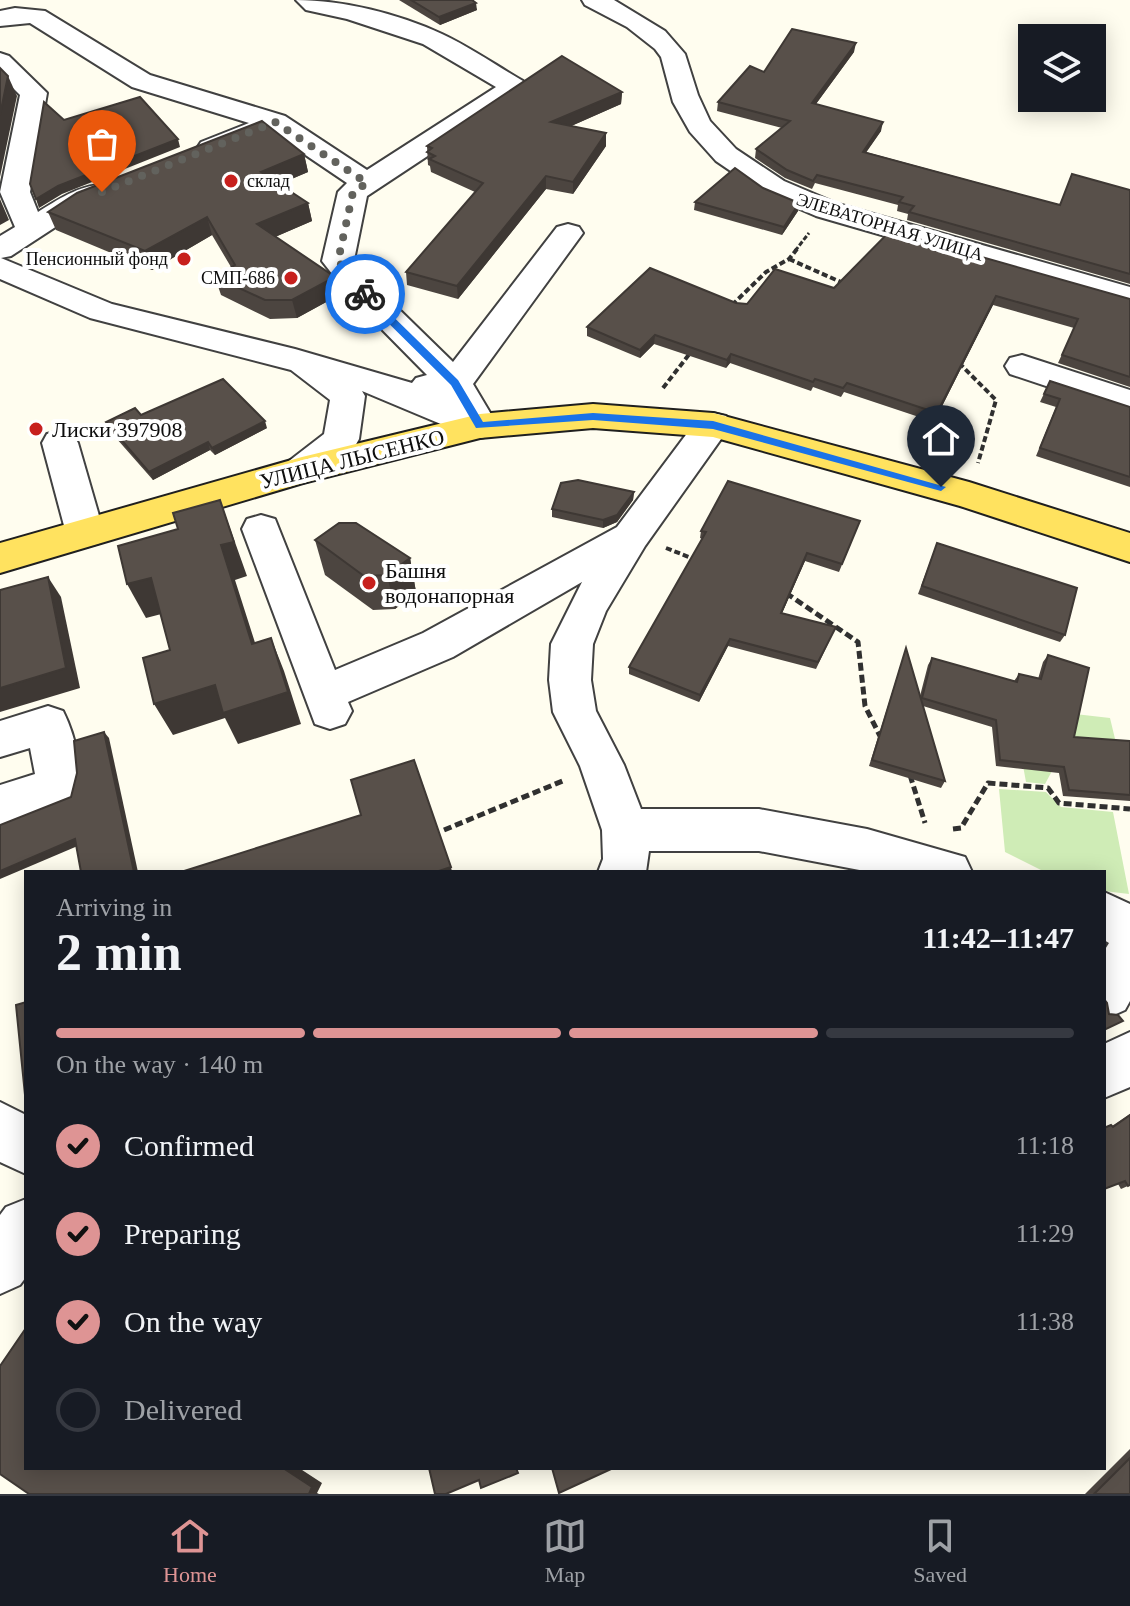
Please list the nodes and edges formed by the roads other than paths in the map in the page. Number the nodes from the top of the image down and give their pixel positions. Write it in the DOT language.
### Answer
graph roads {
  1 [pos="308,0"];
  2 [pos="600,1"];
  3 [pos="0,19"];
  4 [pos="0,61"];
  5 [pos="275,122"];
  6 [pos="188,157"];
  7 [pos="131,180"];
  8 [pos="367,183"];
  9 [pos="31,230"];
  10 [pos="568,233"];
  11 [pos="0,249"];
  12 [pos="0,267"];
  13 [pos="1130,297"];
  14 [pos="295,360"];
  15 [pos="1022,366"];
  16 [pos="455,383"];
  17 [pos="394,389"];
  18 [pos="1130,402"];
  19 [pos="713,425"];
  20 [pos="480,426"];
  21 [pos="60,443"];
  22 [pos="302,470"];
  23 [pos="261,529"];
  24 [pos="85,533"];
  25 [pos="631,536"];
  26 [pos="1130,548"];
  27 [pos="0,558"];
  28 [pos="0,739"];
  29 [pos="0,805"];
  30 [pos="759,830"];
  31 [pos="624,851"];
  32 [pos="934,856"];
  33 [pos="800,870"];
  34 [pos="1106,916"];
  35 [pos="1130,929"];
  36 [pos="1130,1058"];
  37 [pos="1106,1071"];
  38 [pos="0,1129"];
  39 [pos="24,1146"];
  40 [pos="24,1230"];
  41 [pos="0,1265"];
  1 -- 8 [label="street"];
  2 -- 13 [label="street, ЭЛЕВАТОРНАЯ УЛИЦА"];
  3 -- 5 [label="street"];
  4 -- 9 [label="street"];
  5 -- 6 [label="street"];
  5 -- 8 [label="street"];
  7 -- 9 [label="street"];
  8 -- 16 [label="street"];
  9 -- 11 [label="street"];
  10 -- 16 [label="street"];
  12 -- 14 [label="street"];
  14 -- 17 [label="street"];
  14 -- 22 [label="street"];
  15 -- 18 [label="street"];
  16 -- 17 [label="street"];
  16 -- 20 [label="street"];
  17 -- 20 [label="street"];
  19 -- 20 [label="main road, УЛИЦА ЛЫСЕНКО"];
  19 -- 25 [label="street"];
  19 -- 26 [label="main road, УЛИЦА ЛЫСЕНКО"];
  20 -- 22 [label="main road, УЛИЦА ЛЫСЕНКО"];
  21 -- 24 [label="street"];
  22 -- 24 [label="main road, УЛИЦА ЛЫСЕНКО"];
  23 -- 25 [label="street"];
  24 -- 27 [label="main road, УЛИЦА ЛЫСЕНКО"];
  25 -- 31 [label="street"];
  28 -- 29 [label="street"];
  30 -- 31 [label="street"];
  30 -- 32 [label="street"];
  30 -- 33 [label="street"];
  34 -- 35 [label="street"];
  36 -- 37 [label="street"];
  38 -- 39 [label="street"];
  40 -- 41 [label="street"];
}
